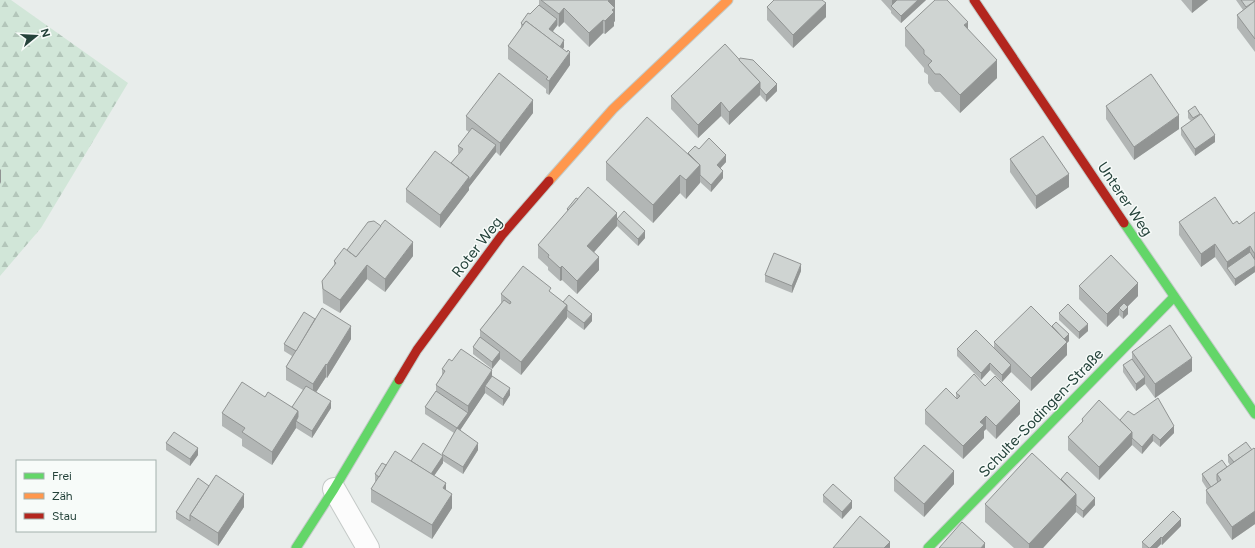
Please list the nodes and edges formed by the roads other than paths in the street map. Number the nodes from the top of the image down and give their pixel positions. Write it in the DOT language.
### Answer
graph roads {
  1 [pos="728,0"];
  2 [pos="974,0"];
  3 [pos="1174,297"];
  4 [pos="1255,414"];
  5 [pos="334,489"];
  6 [pos="296,548"];
  7 [pos="368,548"];
  8 [pos="928,548"];
  1 -- 5 [label="street, Roter Weg"];
  2 -- 3 [label="street, Unterer Weg"];
  3 -- 4 [label="street, Unterer Weg"];
  3 -- 8 [label="street, Schulte-Sodingen-Straße"];
  5 -- 6 [label="street, Roter Weg"];
  5 -- 7 [label="street"];
}
